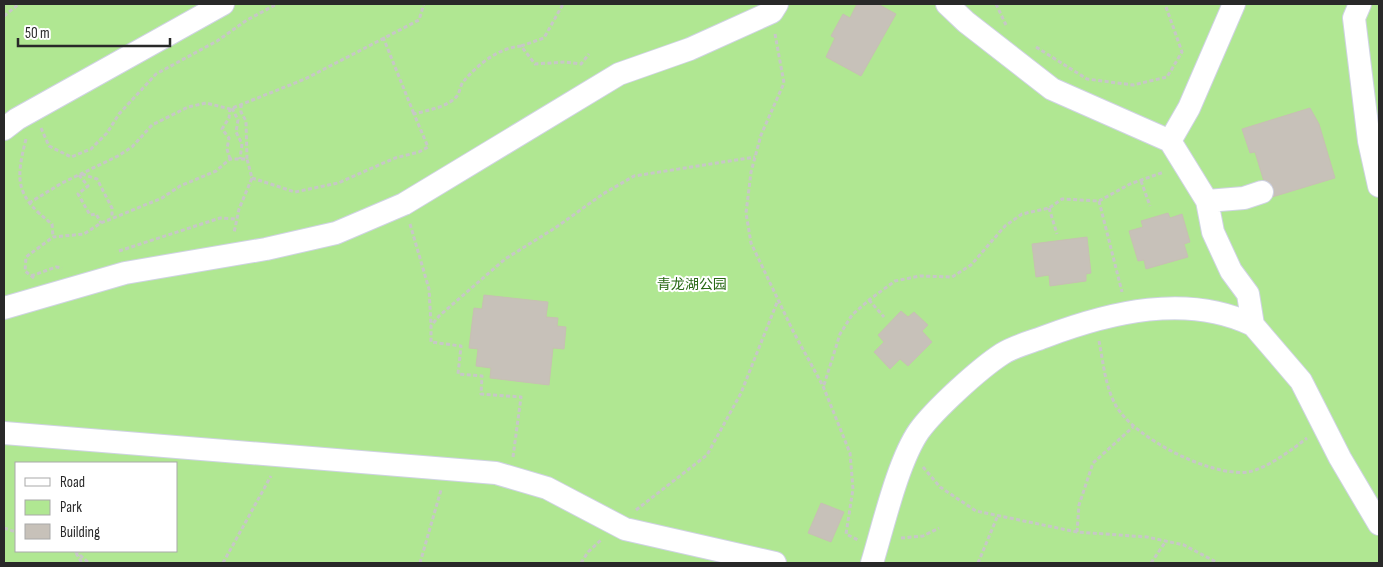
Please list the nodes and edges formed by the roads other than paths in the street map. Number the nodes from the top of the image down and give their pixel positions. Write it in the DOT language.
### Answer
graph roads {
  1 [pos="224,4"];
  2 [pos="947,4"];
  3 [pos="1234,4"];
  4 [pos="1360,4"];
  5 [pos="775,8"];
  6 [pos="4,129"];
  7 [pos="1170,141"];
  8 [pos="1379,186"];
  9 [pos="1262,192"];
  10 [pos="1207,201"];
  11 [pos="4,308"];
  12 [pos="1253,325"];
  13 [pos="4,433"];
  14 [pos="1379,524"];
  15 [pos="876,552"];
  16 [pos="775,563"];
  1 -- 6 [label="street"];
  2 -- 7 [label="street"];
  3 -- 7 [label="street"];
  4 -- 8 [label="street"];
  5 -- 11 [label="street"];
  7 -- 10 [label="street"];
  9 -- 10 [label="street"];
  10 -- 12 [label="street"];
  12 -- 14 [label="street"];
  12 -- 15 [label="street"];
  13 -- 16 [label="street"];
}
